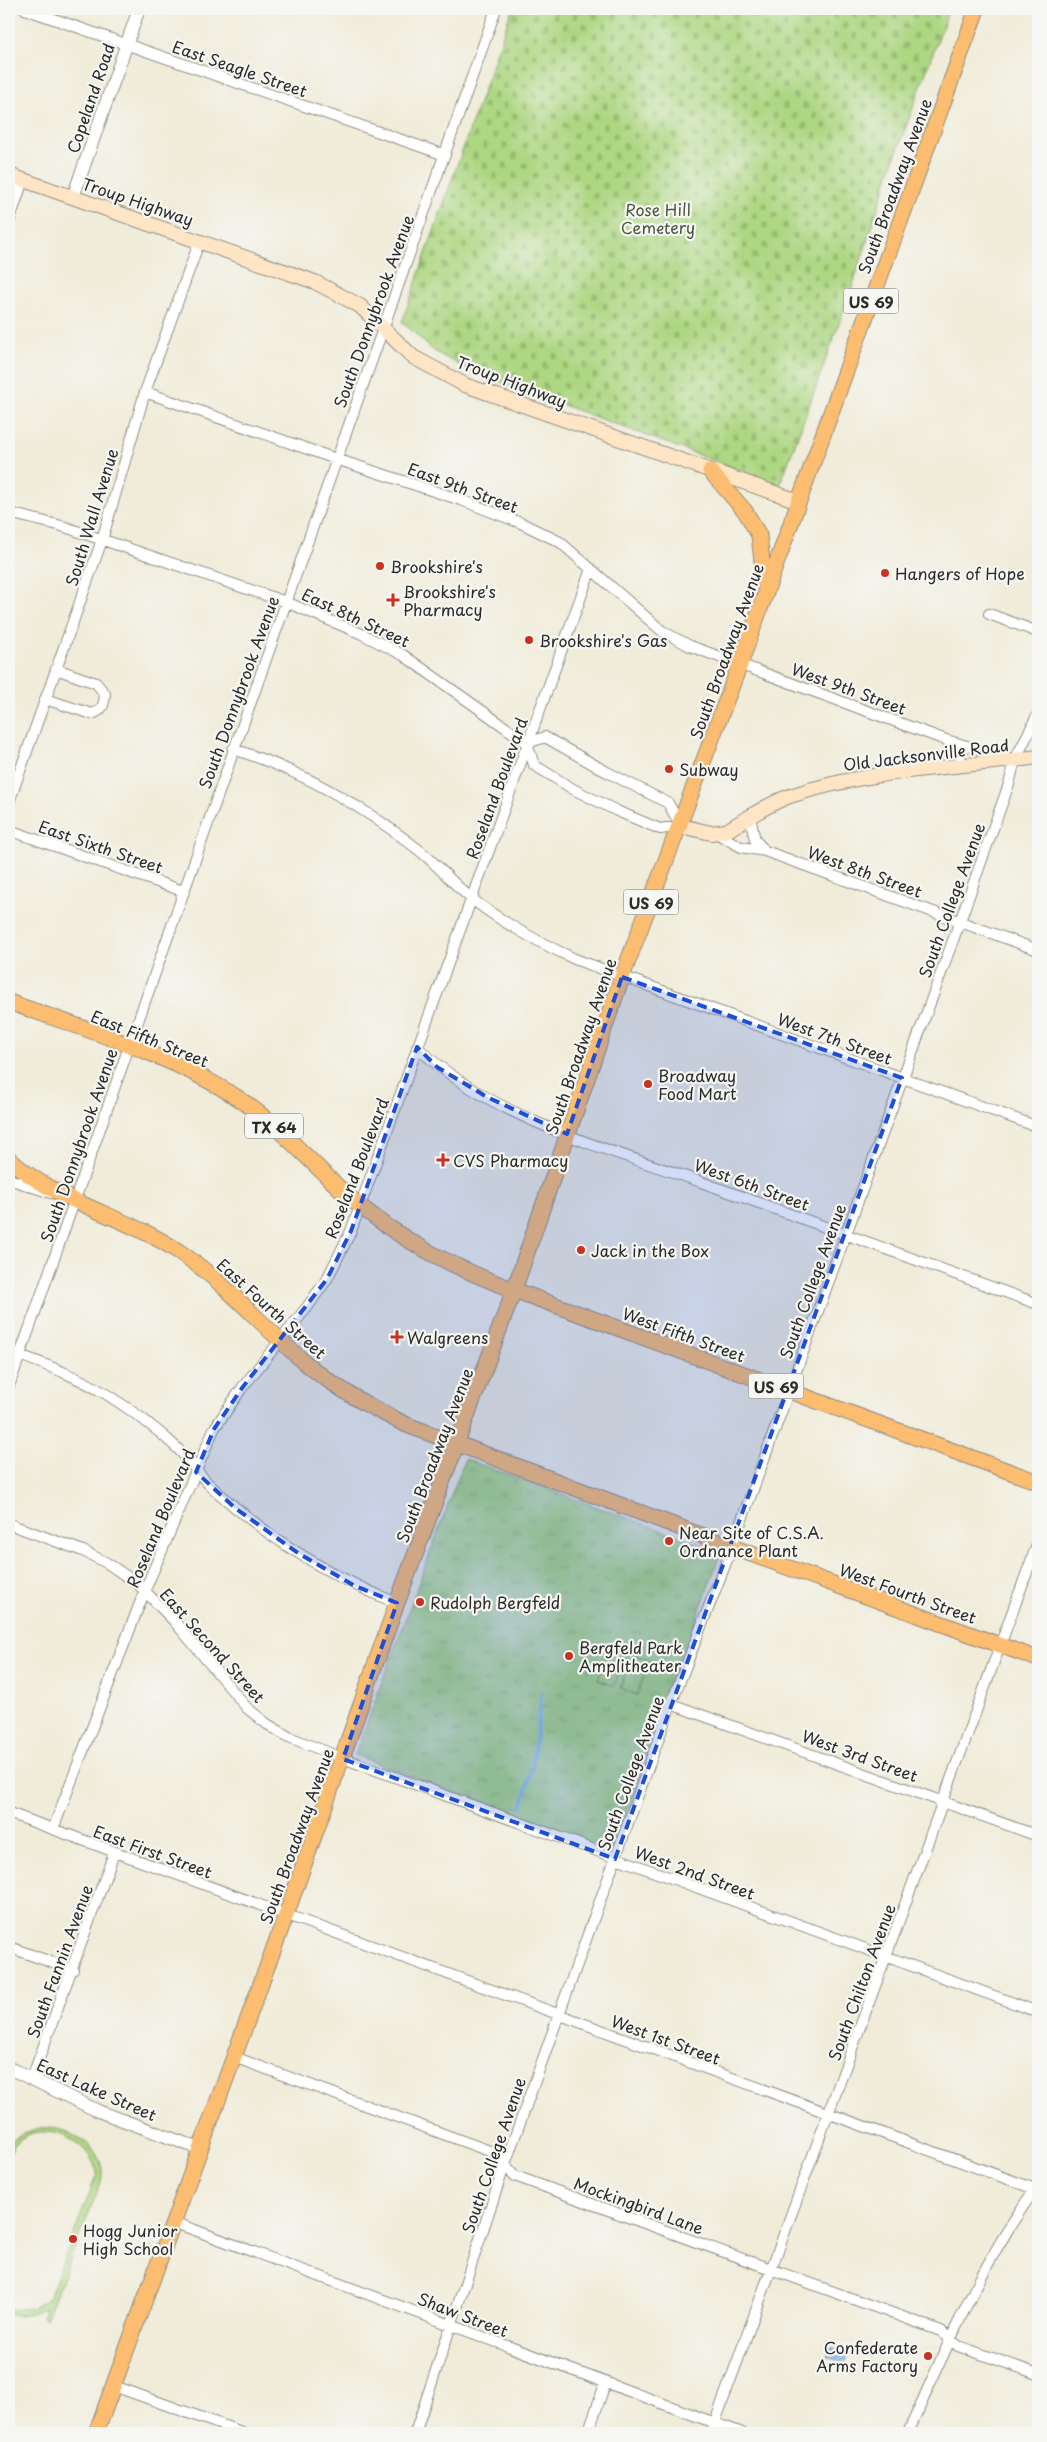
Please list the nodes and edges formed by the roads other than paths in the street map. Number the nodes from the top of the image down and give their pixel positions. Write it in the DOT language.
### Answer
graph roads {
  1 [pos="25,9"];
  2 [pos="139,9"];
  3 [pos="496,9"];
  4 [pos="977,9"];
  5 [pos="126,44"];
  6 [pos="445,155"];
  7 [pos="9,175"];
  8 [pos="23,180"];
  9 [pos="73,197"];
  10 [pos="9,222"];
  11 [pos="200,240"];
  12 [pos="382,327"];
  13 [pos="145,392"];
  14 [pos="336,459"];
  15 [pos="710,471"];
  16 [pos="798,502"];
  17 [pos="9,513"];
  18 [pos="102,540"];
  19 [pos="591,569"];
  20 [pos="766,593"];
  21 [pos="286,602"];
  22 [pos="989,614"];
  23 [pos="1038,632"];
  24 [pos="740,664"];
  25 [pos="56,669"];
  26 [pos="46,699"];
  27 [pos="1038,714"];
  28 [pos="946,740"];
  29 [pos="527,743"];
  30 [pos="233,749"];
  31 [pos="1038,757"];
  32 [pos="1015,760"];
  33 [pos="962,766"];
  34 [pos="9,802"];
  35 [pos="750,817"];
  36 [pos="681,826"];
  37 [pos="9,830"];
  38 [pos="716,833"];
  39 [pos="765,851"];
  40 [pos="182,891"];
  41 [pos="472,899"];
  42 [pos="960,921"];
  43 [pos="1038,950"];
  44 [pos="622,977"];
  45 [pos="9,1002"];
  46 [pos="129,1045"];
  47 [pos="416,1047"];
  48 [pos="902,1078"];
  49 [pos="1038,1127"];
  50 [pos="567,1134"];
  51 [pos="9,1159"];
  52 [pos="9,1179"];
  53 [pos="70,1198"];
  54 [pos="361,1206"];
  55 [pos="844,1233"];
  56 [pos="514,1290"];
  57 [pos="1038,1304"];
  58 [pos="280,1340"];
  59 [pos="9,1352"];
  60 [pos="20,1355"];
  61 [pos="9,1386"];
  62 [pos="788,1390"];
  63 [pos="457,1446"];
  64 [pos="196,1472"];
  65 [pos="1038,1482"];
  66 [pos="9,1524"];
  67 [pos="1038,1542"];
  68 [pos="732,1547"];
  69 [pos="145,1590"];
  70 [pos="397,1603"];
  71 [pos="1000,1645"];
  72 [pos="1038,1659"];
  73 [pos="671,1704"];
  74 [pos="343,1759"];
  75 [pos="944,1801"];
  76 [pos="9,1813"];
  77 [pos="53,1829"];
  78 [pos="1038,1836"];
  79 [pos="114,1853"];
  80 [pos="615,1859"];
  81 [pos="286,1915"];
  82 [pos="9,1946"];
  83 [pos="886,1956"];
  84 [pos="72,1970"];
  85 [pos="1038,2012"];
  86 [pos="558,2015"];
  87 [pos="234,2057"];
  88 [pos="9,2068"];
  89 [pos="32,2078"];
  90 [pos="828,2115"];
  91 [pos="200,2149"];
  92 [pos="505,2164"];
  93 [pos="1037,2187"];
  94 [pos="173,2222"];
  95 [pos="772,2269"];
  96 [pos="451,2325"];
  97 [pos="950,2339"];
  98 [pos="1038,2374"];
  99 [pos="605,2384"];
  100 [pos="114,2386"];
  101 [pos="713,2428"];
  102 [pos="96,2433"];
  103 [pos="244,2433"];
  104 [pos="416,2433"];
  105 [pos="588,2433"];
  106 [pos="742,2433"];
  107 [pos="908,2433"];
  1 -- 5 [label="street, East Seagle Street"];
  2 -- 5 [label="street, Copeland Road"];
  3 -- 6 [label="street, South Donnybrook Avenue"];
  4 -- 16 [label="main road, South Broadway Avenue / US 69"];
  5 -- 6 [label="street, East Seagle Street"];
  5 -- 9 [label="street, Copeland Road"];
  6 -- 12 [label="street, South Donnybrook Avenue"];
  7 -- 8 [label="main road, Troup Highway"];
  8 -- 9 [label="main road, Troup Highway"];
  8 -- 10 [label="street"];
  9 -- 11 [label="main road, Troup Highway"];
  11 -- 12 [label="main road, Troup Highway"];
  11 -- 13 [label="street, South Wall Avenue"];
  12 -- 14 [label="street, South Donnybrook Avenue"];
  12 -- 15 [label="main road, Troup Highway"];
  13 -- 14 [label="street, East 9th Street"];
  13 -- 18 [label="street, South Wall Avenue"];
  14 -- 19 [label="street, East 9th Street"];
  14 -- 21 [label="street, South Donnybrook Avenue"];
  15 -- 16 [label="main road, Troup Highway"];
  15 -- 20 [label="main road"];
  16 -- 20 [label="main road, South Broadway Avenue / US 69"];
  17 -- 18 [label="street, East 8th Street"];
  18 -- 21 [label="street, East 8th Street"];
  18 -- 25 [label="street, South Wall Avenue"];
  19 -- 24 [label="street, East 9th Street"];
  19 -- 29 [label="street, Roseland Boulevard"];
  20 -- 24 [label="main road, South Broadway Avenue / US 69"];
  21 -- 29 [label="street, East 8th Street"];
  21 -- 30 [label="street, South Donnybrook Avenue"];
  22 -- 23 [label="street"];
  24 -- 28 [label="street, West 9th Street"];
  24 -- 36 [label="main road, South Broadway Avenue / US 69"];
  25 -- 26 [label="street, South Wall Avenue"];
  25 -- 26 [label="street"];
  26 -- 34 [label="street, South Wall Avenue"];
  27 -- 32 [label="street, South College Avenue"];
  28 -- 32 [label="street, West 9th Street"];
  28 -- 33 [label="street"];
  29 -- 36 [label="street"];
  29 -- 36 [label="street"];
  29 -- 41 [label="street, Roseland Boulevard"];
  30 -- 40 [label="street, South Donnybrook Avenue"];
  30 -- 41 [label="street, West 7th Street"];
  31 -- 32 [label="main road, Old Jacksonville Road"];
  32 -- 33 [label="main road, Old Jacksonville Road"];
  32 -- 42 [label="street, South College Avenue"];
  33 -- 35 [label="main road, Old Jacksonville Road"];
  35 -- 38 [label="main road, Old Jacksonville Road"];
  35 -- 39 [label="street"];
  36 -- 38 [label="main road"];
  36 -- 44 [label="main road, South Broadway Avenue / US 69"];
  37 -- 40 [label="street, East Sixth Street"];
  38 -- 39 [label="street, West 8th Street"];
  39 -- 42 [label="street, West 8th Street"];
  40 -- 46 [label="street, South Donnybrook Avenue"];
  41 -- 44 [label="street, West 7th Street"];
  41 -- 47 [label="street, Roseland Boulevard"];
  42 -- 43 [label="street, West 8th Street"];
  42 -- 48 [label="street, South College Avenue"];
  44 -- 48 [label="street, West 7th Street"];
  44 -- 50 [label="main road, South Broadway Avenue / US 69"];
  45 -- 46 [label="main road, East Fifth Street / TX 64"];
  46 -- 53 [label="street, South Donnybrook Avenue"];
  46 -- 54 [label="main road, East Fifth Street / TX 64"];
  47 -- 50 [label="street, West 6th Street"];
  47 -- 54 [label="street, Roseland Boulevard"];
  48 -- 49 [label="street, West 7th Street"];
  48 -- 55 [label="street, South College Avenue"];
  50 -- 55 [label="street, West 6th Street"];
  50 -- 56 [label="main road, South Broadway Avenue / US 69"];
  51 -- 53 [label="main road, East Fourth Street"];
  52 -- 53 [label="street, East Fourth Street"];
  53 -- 58 [label="main road, East Fourth Street"];
  53 -- 60 [label="street, South Donnybrook Avenue"];
  54 -- 56 [label="main road, East Fifth Street / TX 64"];
  54 -- 58 [label="street, Roseland Boulevard"];
  55 -- 57 [label="street, West 6th Street"];
  55 -- 62 [label="street, South College Avenue"];
  56 -- 62 [label="main road, West Fifth Street / US 69"];
  56 -- 63 [label="main road, South Broadway Avenue / US 69"];
  58 -- 63 [label="main road, East Fourth Street"];
  58 -- 64 [label="street, Roseland Boulevard"];
  59 -- 60 [label="street"];
  60 -- 61 [label="street, South Donnybrook Avenue"];
  60 -- 64 [label="street"];
  62 -- 65 [label="main road, West Fifth Street / US 69"];
  62 -- 68 [label="street, South College Avenue"];
  63 -- 68 [label="main road, West Fourth Street"];
  63 -- 70 [label="main road, South Broadway Avenue"];
  64 -- 69 [label="street, Roseland Boulevard"];
  64 -- 70 [label="street"];
  66 -- 69 [label="street, East Second Street"];
  67 -- 71 [label="street, South Chilton Avenue"];
  68 -- 71 [label="main road, West Fourth Street"];
  68 -- 73 [label="street, South College Avenue"];
  69 -- 74 [label="street, East Second Street"];
  69 -- 77 [label="street, Roseland Boulevard"];
  70 -- 74 [label="main road, South Broadway Avenue"];
  71 -- 72 [label="main road, West Fourth Street"];
  71 -- 75 [label="street, South Chilton Avenue"];
  73 -- 75 [label="street, West 3rd Street"];
  73 -- 80 [label="street, South College Avenue"];
  74 -- 80 [label="street, West 2nd Street"];
  74 -- 81 [label="main road, South Broadway Avenue"];
  75 -- 78 [label="street, West 3rd Street"];
  75 -- 83 [label="street, South Chilton Avenue"];
  76 -- 77 [label="street, East First Street"];
  77 -- 79 [label="street, East First Street"];
  79 -- 81 [label="street, East First Street"];
  79 -- 84 [label="street, South Fannin Avenue"];
  80 -- 83 [label="street, West 2nd Street"];
  80 -- 86 [label="street, South College Avenue"];
  81 -- 86 [label="street, West 1st Street"];
  81 -- 87 [label="main road, South Broadway Avenue"];
  82 -- 84 [label="street"];
  83 -- 85 [label="street, West 2nd Street"];
  83 -- 90 [label="street, South Chilton Avenue"];
  84 -- 89 [label="street, South Fannin Avenue"];
  86 -- 90 [label="street, West 1st Street"];
  86 -- 92 [label="street, South College Avenue"];
  87 -- 91 [label="main road, South Broadway Avenue"];
  87 -- 92 [label="street, Mockingbird Lane"];
  88 -- 89 [label="street, East Lake Street"];
  89 -- 91 [label="street, East Lake Street"];
  90 -- 93 [label="street, West 1st Street"];
  90 -- 95 [label="street, South Chilton Avenue"];
  91 -- 94 [label="main road, South Broadway Avenue"];
  92 -- 95 [label="street, Mockingbird Lane"];
  92 -- 96 [label="street, South College Avenue"];
  93 -- 97 [label="street"];
  94 -- 96 [label="street, Shaw Street"];
  94 -- 100 [label="main road, South Broadway Avenue"];
  95 -- 97 [label="street, Mockingbird Lane"];
  95 -- 101 [label="street, South Chilton Avenue"];
  96 -- 99 [label="street, Shaw Street"];
  96 -- 104 [label="street, South College Avenue"];
  97 -- 98 [label="street, Mockingbird Lane"];
  97 -- 107 [label="street"];
  99 -- 101 [label="street, Shaw Street"];
  99 -- 105 [label="street"];
  100 -- 102 [label="main road, South Broadway Avenue"];
  100 -- 103 [label="street"];
  101 -- 106 [label="street, Shaw Street"];
}
